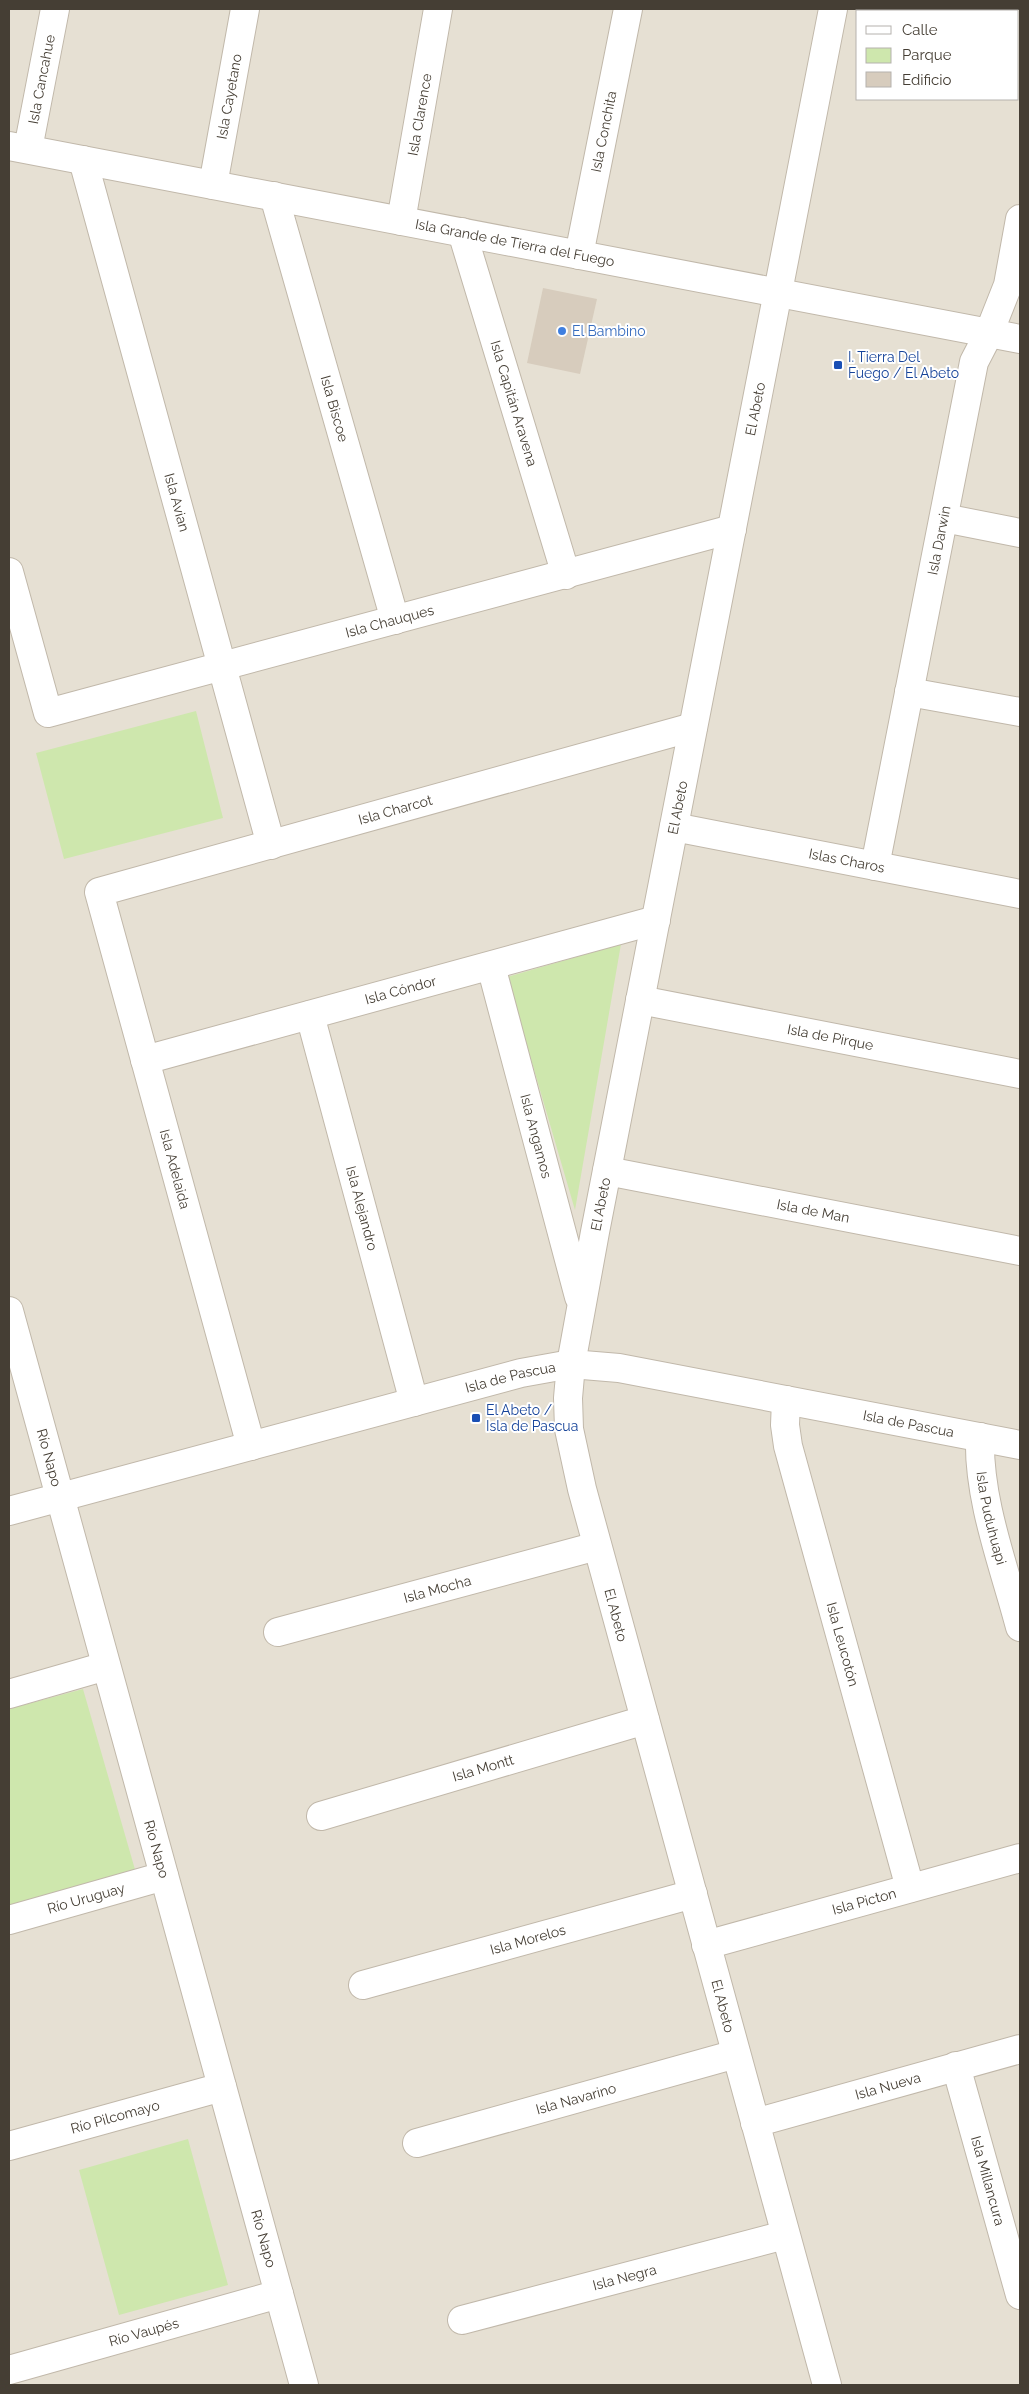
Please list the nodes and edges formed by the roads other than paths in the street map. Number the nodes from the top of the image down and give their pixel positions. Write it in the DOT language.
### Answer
graph roads {
  1 [pos="55,9"];
  2 [pos="245,9"];
  3 [pos="438,9"];
  4 [pos="628,9"];
  5 [pos="833,9"];
  6 [pos="18,147"];
  7 [pos="82,160"];
  8 [pos="213,185"];
  9 [pos="274,196"];
  10 [pos="1020,219"];
  11 [pos="401,220"];
  12 [pos="462,232"];
  13 [pos="579,255"];
  14 [pos="779,293"];
  15 [pos="989,333"];
  16 [pos="1020,339"];
  17 [pos="944,518"];
  18 [pos="732,529"];
  19 [pos="1020,533"];
  20 [pos="9,572"];
  21 [pos="566,575"];
  22 [pos="395,620"];
  23 [pos="222,667"];
  24 [pos="909,692"];
  25 [pos="1020,712"];
  26 [pos="693,727"];
  27 [pos="674,827"];
  28 [pos="271,845"];
  29 [pos="875,866"];
  30 [pos="99,892"];
  31 [pos="1020,894"];
  32 [pos="656,920"];
  33 [pos="491,966"];
  34 [pos="640,1000"];
  35 [pos="310,1015"];
  36 [pos="145,1060"];
  37 [pos="1020,1074"];
  38 [pos="606,1171"];
  39 [pos="1020,1251"];
  40 [pos="582,1306"];
  41 [pos="9,1311"];
  42 [pos="571,1364"];
  43 [pos="786,1400"];
  44 [pos="414,1402"];
  45 [pos="980,1437"];
  46 [pos="1020,1445"];
  47 [pos="251,1446"];
  48 [pos="59,1497"];
  49 [pos="9,1511"];
  50 [pos="597,1546"];
  51 [pos="1020,1627"];
  52 [pos="278,1632"];
  53 [pos="106,1666"];
  54 [pos="9,1694"];
  55 [pos="645,1720"];
  56 [pos="321,1816"];
  57 [pos="1020,1858"];
  58 [pos="164,1876"];
  59 [pos="910,1888"];
  60 [pos="693,1894"];
  61 [pos="9,1920"];
  62 [pos="706,1945"];
  63 [pos="363,1985"];
  64 [pos="1020,2048"];
  65 [pos="736,2054"];
  66 [pos="956,2066"];
  67 [pos="222,2087"];
  68 [pos="755,2123"];
  69 [pos="417,2143"];
  70 [pos="9,2146"];
  71 [pos="785,2235"];
  72 [pos="279,2294"];
  73 [pos="1020,2295"];
  74 [pos="462,2320"];
  75 [pos="9,2370"];
  76 [pos="304,2385"];
  77 [pos="827,2385"];
  1 -- 6 [label="street, Isla Cancahue"];
  2 -- 8 [label="street, Isla Cayetano"];
  3 -- 11 [label="street, Isla Clarence"];
  4 -- 13 [label="street, Isla Conchita"];
  5 -- 14 [label="street, El Abeto"];
  6 -- 7 [label="street, Isla Grande de Tierra del Fuego"];
  7 -- 8 [label="street, Isla Grande de Tierra del Fuego"];
  7 -- 23 [label="street, Isla Avian"];
  8 -- 9 [label="street, Isla Grande de Tierra del Fuego"];
  9 -- 11 [label="street, Isla Grande de Tierra del Fuego"];
  9 -- 22 [label="street, Isla Biscoe"];
  10 -- 15 [label="street, Isla Darwin"];
  11 -- 12 [label="street, Isla Grande de Tierra del Fuego"];
  12 -- 13 [label="street, Isla Grande de Tierra del Fuego"];
  12 -- 21 [label="street, Isla Capitán Aravena"];
  13 -- 14 [label="street, Isla Grande de Tierra del Fuego"];
  14 -- 15 [label="street, Isla Grande de Tierra del Fuego"];
  14 -- 18 [label="street, El Abeto"];
  15 -- 16 [label="street, Isla Grande de Tierra del Fuego"];
  15 -- 17 [label="street, Isla Darwin"];
  17 -- 19 [label="street"];
  17 -- 24 [label="street, Isla Darwin"];
  18 -- 21 [label="street, Isla Chauques"];
  18 -- 26 [label="street, El Abeto"];
  20 -- 23 [label="street, Isla Chauques"];
  21 -- 22 [label="street, Isla Chauques"];
  22 -- 23 [label="street, Isla Chauques"];
  23 -- 28 [label="street, Isla Avian"];
  24 -- 25 [label="street"];
  24 -- 29 [label="street, Isla Darwin"];
  26 -- 27 [label="street, El Abeto"];
  26 -- 28 [label="street, Isla Charcot"];
  27 -- 29 [label="street, Islas Charos"];
  27 -- 32 [label="street, El Abeto"];
  28 -- 30 [label="street, Isla Charcot"];
  29 -- 31 [label="street, Islas Charos"];
  30 -- 36 [label="street, Isla Adelaida"];
  32 -- 33 [label="street, Isla Cóndor"];
  32 -- 34 [label="street, El Abeto"];
  33 -- 35 [label="street, Isla Cóndor"];
  33 -- 40 [label="street, Isla Angamos"];
  34 -- 37 [label="street, Isla de Pirque"];
  34 -- 38 [label="street, El Abeto"];
  35 -- 36 [label="street, Isla Cóndor"];
  35 -- 44 [label="street, Isla Alejandro"];
  36 -- 47 [label="street, Isla Adelaida"];
  38 -- 39 [label="street, Isla de Man"];
  38 -- 40 [label="street, El Abeto"];
  40 -- 42 [label="street, El Abeto"];
  41 -- 48 [label="street, Río Napo"];
  42 -- 43 [label="street, Isla de Pascua"];
  42 -- 44 [label="street, Isla de Pascua"];
  42 -- 50 [label="street, El Abeto"];
  43 -- 45 [label="street, Isla de Pascua"];
  43 -- 59 [label="street, Isla Leucotón"];
  44 -- 47 [label="street, Isla de Pascua"];
  45 -- 46 [label="street, Isla de Pascua"];
  45 -- 51 [label="street, Isla Puduhuapi"];
  47 -- 48 [label="street, Isla de Pascua"];
  48 -- 49 [label="street, Isla de Pascua"];
  48 -- 53 [label="street, Río Napo"];
  50 -- 52 [label="street, Isla Mocha"];
  50 -- 55 [label="street, El Abeto"];
  53 -- 54 [label="street"];
  53 -- 58 [label="street, Río Napo"];
  55 -- 56 [label="street, Isla Montt"];
  55 -- 60 [label="street, El Abeto"];
  57 -- 59 [label="street, Isla Picton"];
  58 -- 61 [label="street, Río Uruguay"];
  58 -- 67 [label="street, Río Napo"];
  59 -- 62 [label="street, Isla Picton"];
  60 -- 62 [label="street, El Abeto"];
  60 -- 63 [label="street, Isla Morelos"];
  62 -- 65 [label="street, El Abeto"];
  64 -- 66 [label="street, Isla Nueva"];
  65 -- 68 [label="street, El Abeto"];
  65 -- 69 [label="street, Isla Navarino"];
  66 -- 68 [label="street, Isla Nueva"];
  66 -- 73 [label="street, Isla Millancura"];
  67 -- 70 [label="street, Río Pilcomayo"];
  67 -- 72 [label="street, Río Napo"];
  68 -- 71 [label="street, El Abeto"];
  71 -- 74 [label="street, Isla Negra"];
  71 -- 77 [label="street, El Abeto"];
  72 -- 75 [label="street, Río Vaupés"];
  72 -- 76 [label="street, Río Napo"];
}
